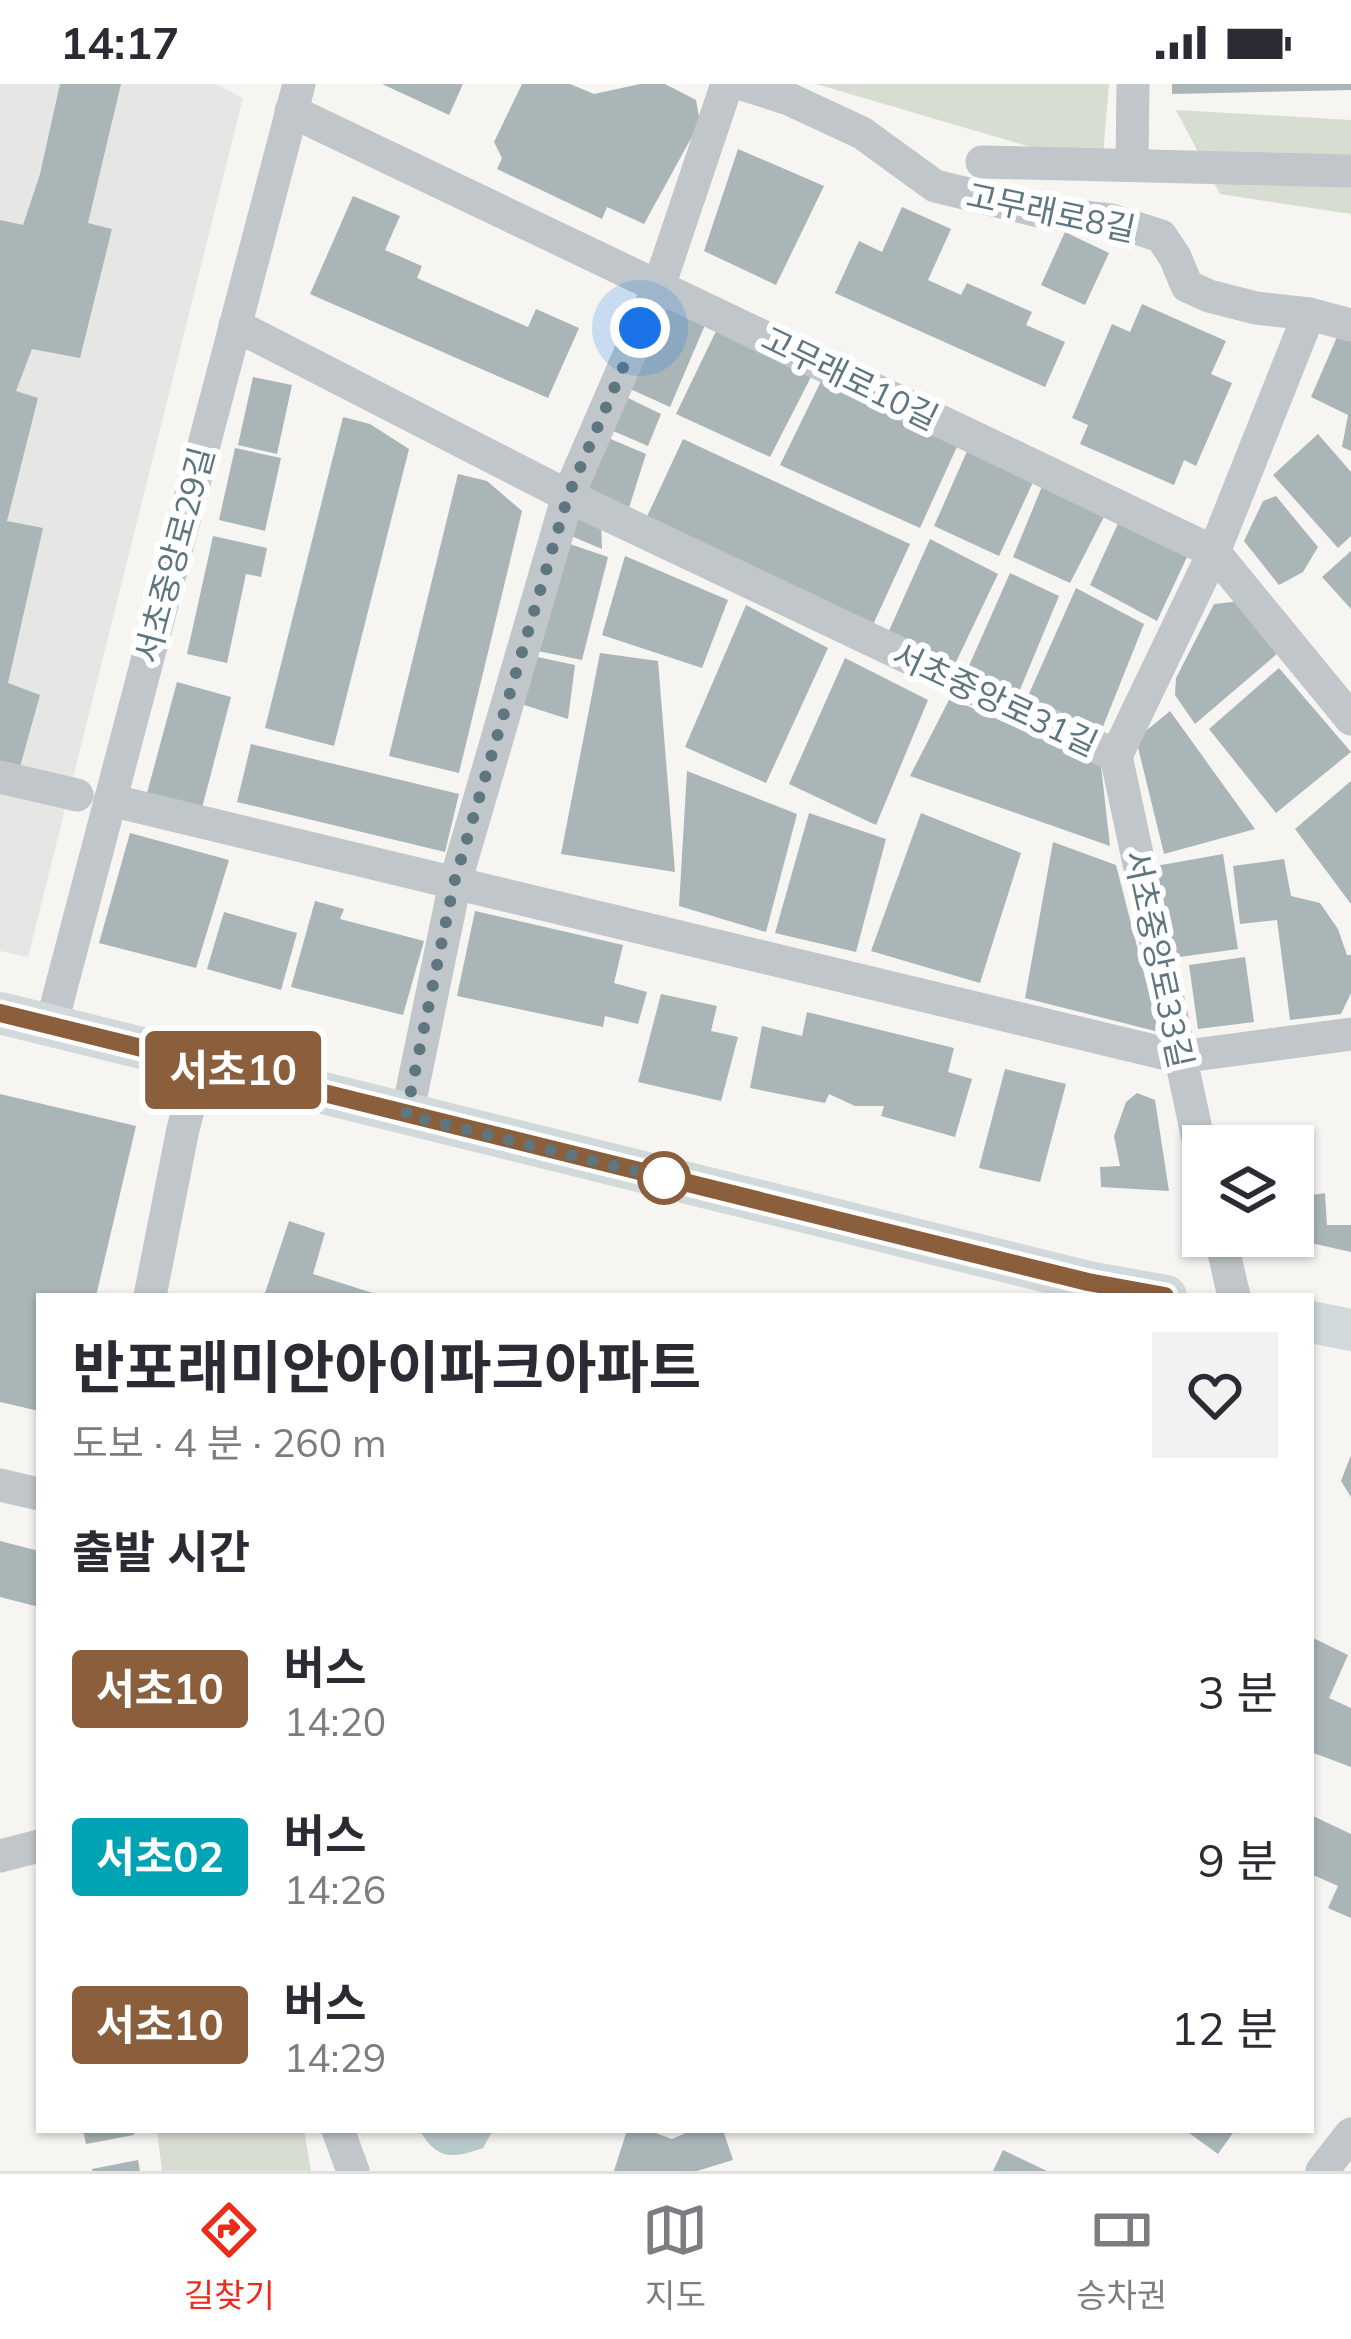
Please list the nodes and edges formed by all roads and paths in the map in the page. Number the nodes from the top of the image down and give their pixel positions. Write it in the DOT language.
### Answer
graph roads {
  1 [pos="727,84"];
  2 [pos="742,84"];
  3 [pos="1132,84"];
  4 [pos="295,97"];
  5 [pos="982,162"];
  6 [pos="1132,165"];
  7 [pos="1351,171"];
  8 [pos="658,286"];
  9 [pos="1309,314"];
  10 [pos="235,325"];
  11 [pos="1351,325"];
  12 [pos="568,496"];
  13 [pos="1214,552"];
  14 [pos="1351,719"];
  15 [pos="1116,756"];
  16 [pos="0,777"];
  17 [pos="93,798"];
  18 [pos="454,883"];
  19 [pos="0,1013"];
  20 [pos="51,1025"];
  21 [pos="1351,1034"];
  22 [pos="1179,1057"];
  23 [pos="201,1061"];
  24 [pos="406,1115"];
  25 [pos="1195,1125"];
  26 [pos="1225,1257"];
  27 [pos="1084,1289"];
  28 [pos="151,1293"];
  29 [pos="1131,1293"];
  30 [pos="1233,1293"];
  31 [pos="1314,1323"];
  32 [pos="1351,1330"];
  33 [pos="0,1485"];
  34 [pos="36,1493"];
  35 [pos="36,1847"];
  36 [pos="0,1856"];
  37 [pos="339,2133"];
  38 [pos="1351,2134"];
  39 [pos="353,2171"];
  40 [pos="1322,2171"];
  1 -- 8 [label="street"];
  2 -- 9 [label="street, 고무래로8길"];
  3 -- 6 [label="street"];
  4 -- 8 [label="street, 고무래로10길"];
  4 -- 10 [label="street, 서초중앙로29길"];
  5 -- 6 [label="street"];
  6 -- 7 [label="street"];
  8 -- 12 [label="street"];
  8 -- 13 [label="street, 고무래로10길"];
  9 -- 11 [label="street, 고무래로8길"];
  9 -- 13 [label="street, 서초중앙로31길"];
  10 -- 12 [label="street, 서초중앙로31길"];
  10 -- 17 [label="street, 서초중앙로29길"];
  12 -- 15 [label="street, 서초중앙로31길"];
  12 -- 18 [label="street"];
  13 -- 14 [label="street, 고무래로10길"];
  13 -- 15 [label="street, 서초중앙로31길"];
  15 -- 22 [label="street, 서초중앙로33길"];
  16 -- 17 [label="street"];
  17 -- 18 [label="street"];
  17 -- 20 [label="street, 서초중앙로29길"];
  18 -- 22 [label="street"];
  18 -- 24 [label="street"];
  19 -- 20 [label="main road"];
  20 -- 23 [label="main road"];
  21 -- 22 [label="street"];
  22 -- 25 [label="street, 서초중앙로33길"];
  23 -- 24 [label="main road"];
  23 -- 28 [label="street"];
  24 -- 27 [label="main road"];
  26 -- 30 [label="street"];
  27 -- 29 [label="main road"];
  31 -- 32 [label="main road"];
  33 -- 34 [label="street"];
  35 -- 36 [label="street"];
  37 -- 39 [label="street"];
  38 -- 40 [label="street"];
}
